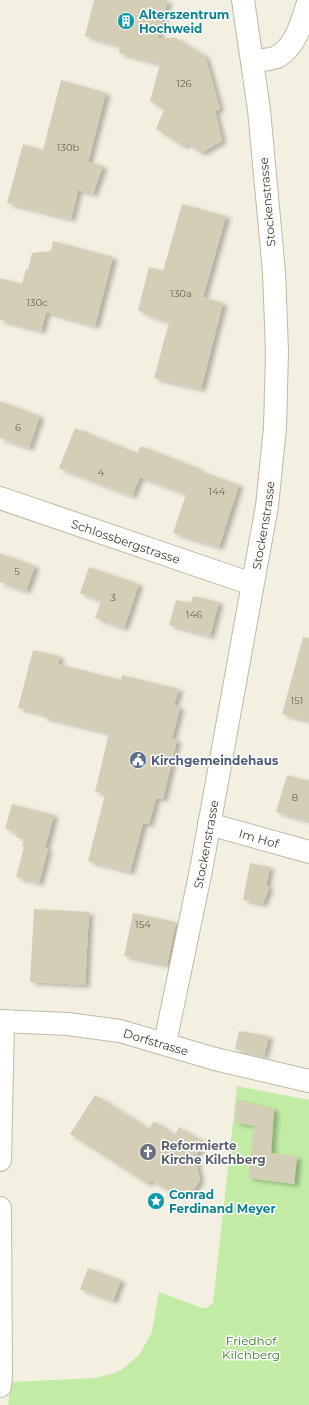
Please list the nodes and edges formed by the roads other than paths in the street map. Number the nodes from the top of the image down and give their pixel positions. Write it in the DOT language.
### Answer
graph roads {
  1 [pos="243,0"];
  2 [pos="309,0"];
  3 [pos="252,61"];
  4 [pos="0,498"];
  5 [pos="252,584"];
  6 [pos="209,824"];
  7 [pos="309,852"];
  8 [pos="2,1021"];
  9 [pos="165,1043"];
  10 [pos="309,1081"];
  11 [pos="0,1160"];
  12 [pos="0,1208"];
  13 [pos="0,1386"];
  1 -- 3 [label="street, Stockenstrasse"];
  2 -- 3 [label="street"];
  3 -- 5 [label="street, Stockenstrasse"];
  4 -- 5 [label="street, Schlossbergstrasse"];
  5 -- 6 [label="street, Stockenstrasse"];
  6 -- 7 [label="street, Im Hof"];
  6 -- 9 [label="street, Stockenstrasse"];
  8 -- 9 [label="street, Dorfstrasse"];
  8 -- 11 [label="street"];
  9 -- 10 [label="street, Dorfstrasse"];
  12 -- 13 [label="street"];
}
